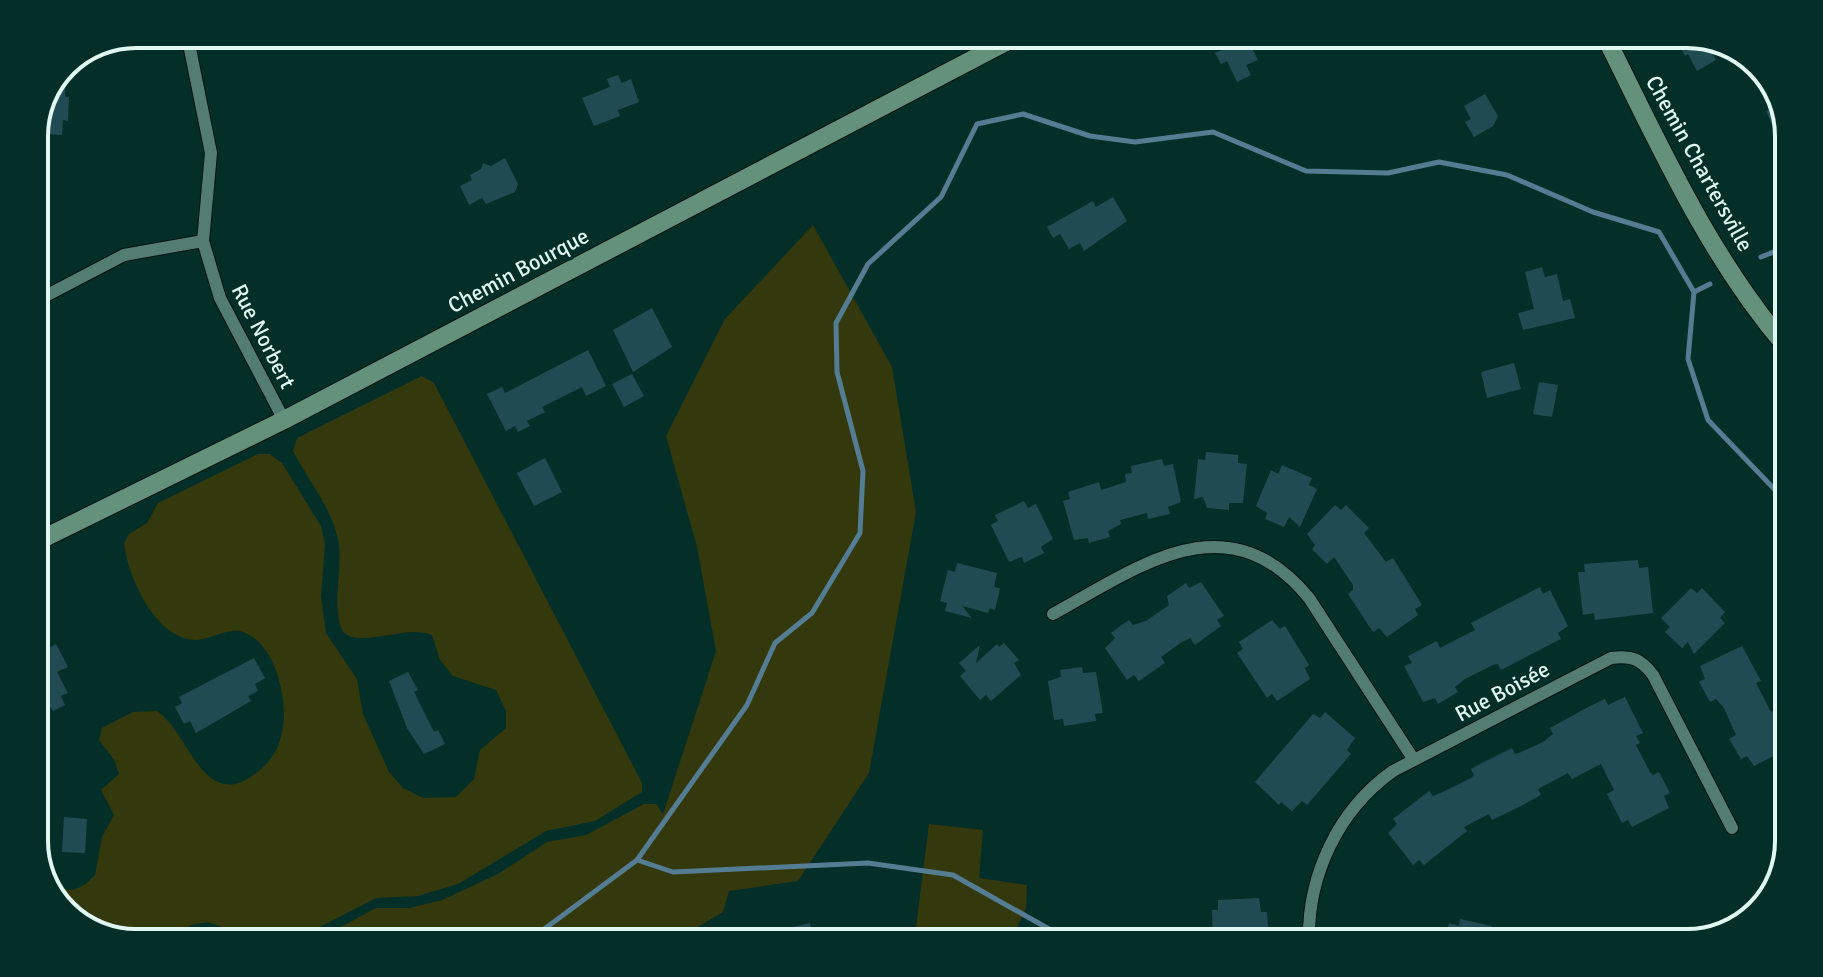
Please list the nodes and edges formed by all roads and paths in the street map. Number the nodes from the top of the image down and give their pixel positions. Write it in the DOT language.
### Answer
graph roads {
  1 [pos="190,48"];
  2 [pos="994,48"];
  3 [pos="1611,48"];
  4 [pos="203,241"];
  5 [pos="48,295"];
  6 [pos="1775,332"];
  7 [pos="284,420"];
  8 [pos="48,536"];
  9 [pos="1053,614"];
  10 [pos="1414,760"];
  11 [pos="1732,828"];
  12 [pos="1310,929"];
  1 -- 4 [label="street, Rue Norbert"];
  2 -- 7 [label="street, Chemin Bourque"];
  3 -- 6 [label="street, Chemin Chartersville"];
  4 -- 5 [label="street"];
  4 -- 7 [label="street, Rue Norbert"];
  7 -- 8 [label="street, Chemin Bourque"];
  9 -- 10 [label="street"];
  10 -- 11 [label="street, Rue Boisée"];
  10 -- 12 [label="street, Rue Boisée"];
}
